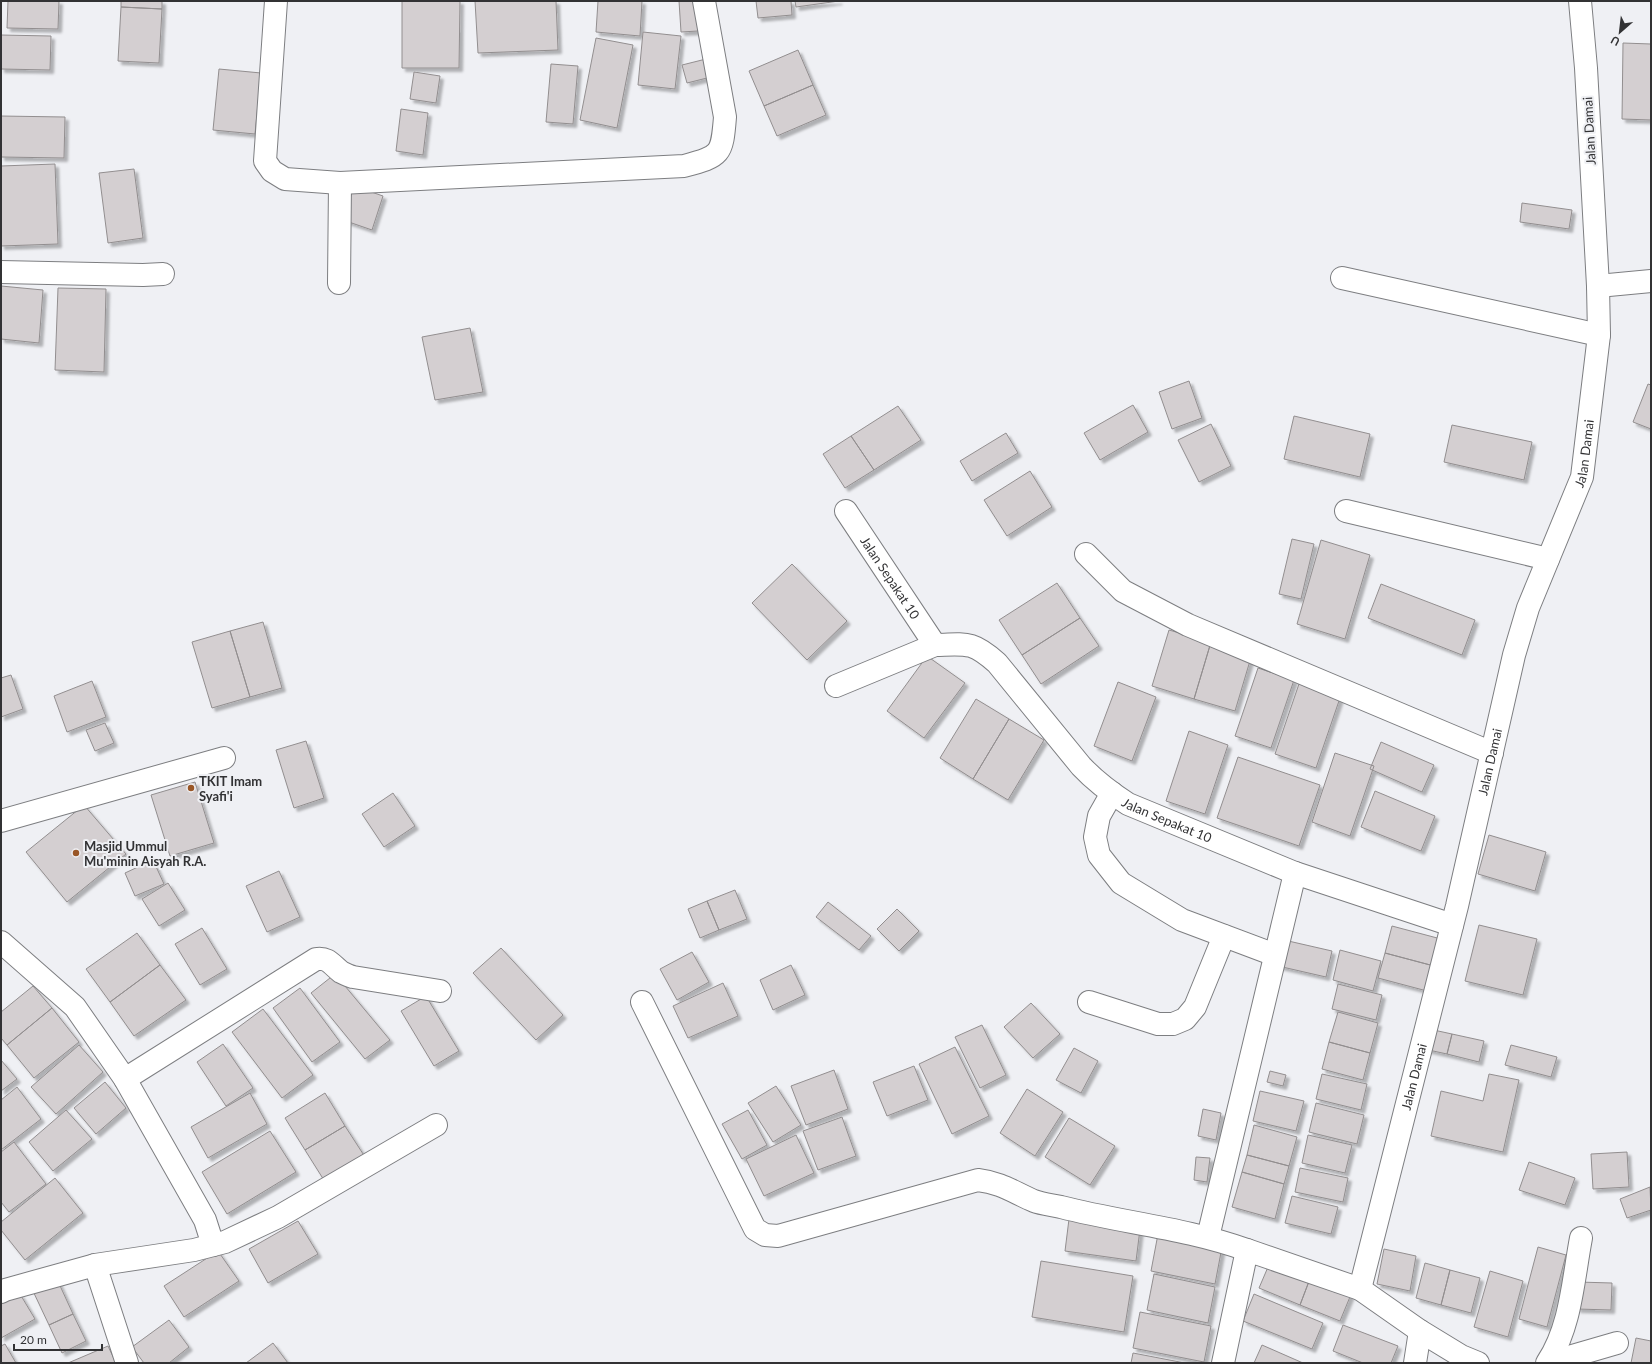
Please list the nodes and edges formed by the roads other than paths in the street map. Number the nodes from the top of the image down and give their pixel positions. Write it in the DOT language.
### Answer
graph roads {
  1 [pos="276,1"];
  2 [pos="704,1"];
  3 [pos="1580,1"];
  4 [pos="340,183"];
  5 [pos="1,272"];
  6 [pos="163,274"];
  7 [pos="1342,278"];
  8 [pos="1651,281"];
  9 [pos="339,283"];
  10 [pos="1598,286"];
  11 [pos="1599,335"];
  12 [pos="846,511"];
  13 [pos="1346,511"];
  14 [pos="1086,554"];
  15 [pos="1548,559"];
  16 [pos="935,645"];
  17 [pos="836,686"];
  18 [pos="1492,753"];
  19 [pos="224,758"];
  20 [pos="1112,793"];
  21 [pos="1,821"];
  22 [pos="1295,873"];
  23 [pos="1452,925"];
  24 [pos="1224,936"];
  25 [pos="1,942"];
  26 [pos="1275,955"];
  27 [pos="440,991"];
  28 [pos="642,1002"];
  29 [pos="1089,1002"];
  30 [pos="124,1079"];
  31 [pos="436,1126"];
  32 [pos="1208,1237"];
  33 [pos="1581,1238"];
  34 [pos="212,1245"];
  35 [pos="1247,1250"];
  36 [pos="95,1265"];
  37 [pos="2,1289"];
  38 [pos="1360,1289"];
  39 [pos="1420,1331"];
  40 [pos="1617,1343"];
  41 [pos="127,1363"];
  42 [pos="1223,1363"];
  43 [pos="1415,1363"];
  44 [pos="1478,1363"];
  45 [pos="1547,1363"];
  1 -- 4 [label="street"];
  2 -- 4 [label="street"];
  3 -- 10 [label="street, Jalan Damai"];
  4 -- 9 [label="street"];
  5 -- 6 [label="street"];
  7 -- 11 [label="street"];
  8 -- 10 [label="street"];
  10 -- 11 [label="street, Jalan Damai"];
  11 -- 15 [label="street, Jalan Damai"];
  12 -- 16 [label="street, Jalan Sepakat 10"];
  13 -- 15 [label="street"];
  14 -- 18 [label="street"];
  15 -- 18 [label="street, Jalan Damai"];
  16 -- 17 [label="street, Jalan Sepakat 10"];
  16 -- 20 [label="street, Jalan Sepakat 10"];
  18 -- 23 [label="street, Jalan Damai"];
  19 -- 21 [label="street"];
  20 -- 22 [label="street, Jalan Sepakat 10"];
  20 -- 24 [label="street"];
  22 -- 23 [label="street, Jalan Sepakat 10"];
  22 -- 26 [label="street"];
  23 -- 38 [label="street, Jalan Damai"];
  24 -- 26 [label="street"];
  24 -- 29 [label="street"];
  25 -- 30 [label="street"];
  26 -- 32 [label="street"];
  27 -- 30 [label="street"];
  28 -- 32 [label="street"];
  30 -- 34 [label="street"];
  31 -- 34 [label="street"];
  32 -- 35 [label="street"];
  33 -- 45 [label="street"];
  34 -- 36 [label="street"];
  35 -- 38 [label="street"];
  35 -- 42 [label="street"];
  36 -- 37 [label="street"];
  36 -- 41 [label="street"];
  38 -- 39 [label="street"];
  39 -- 43 [label="street"];
  39 -- 44 [label="street"];
  40 -- 45 [label="street"];
}
